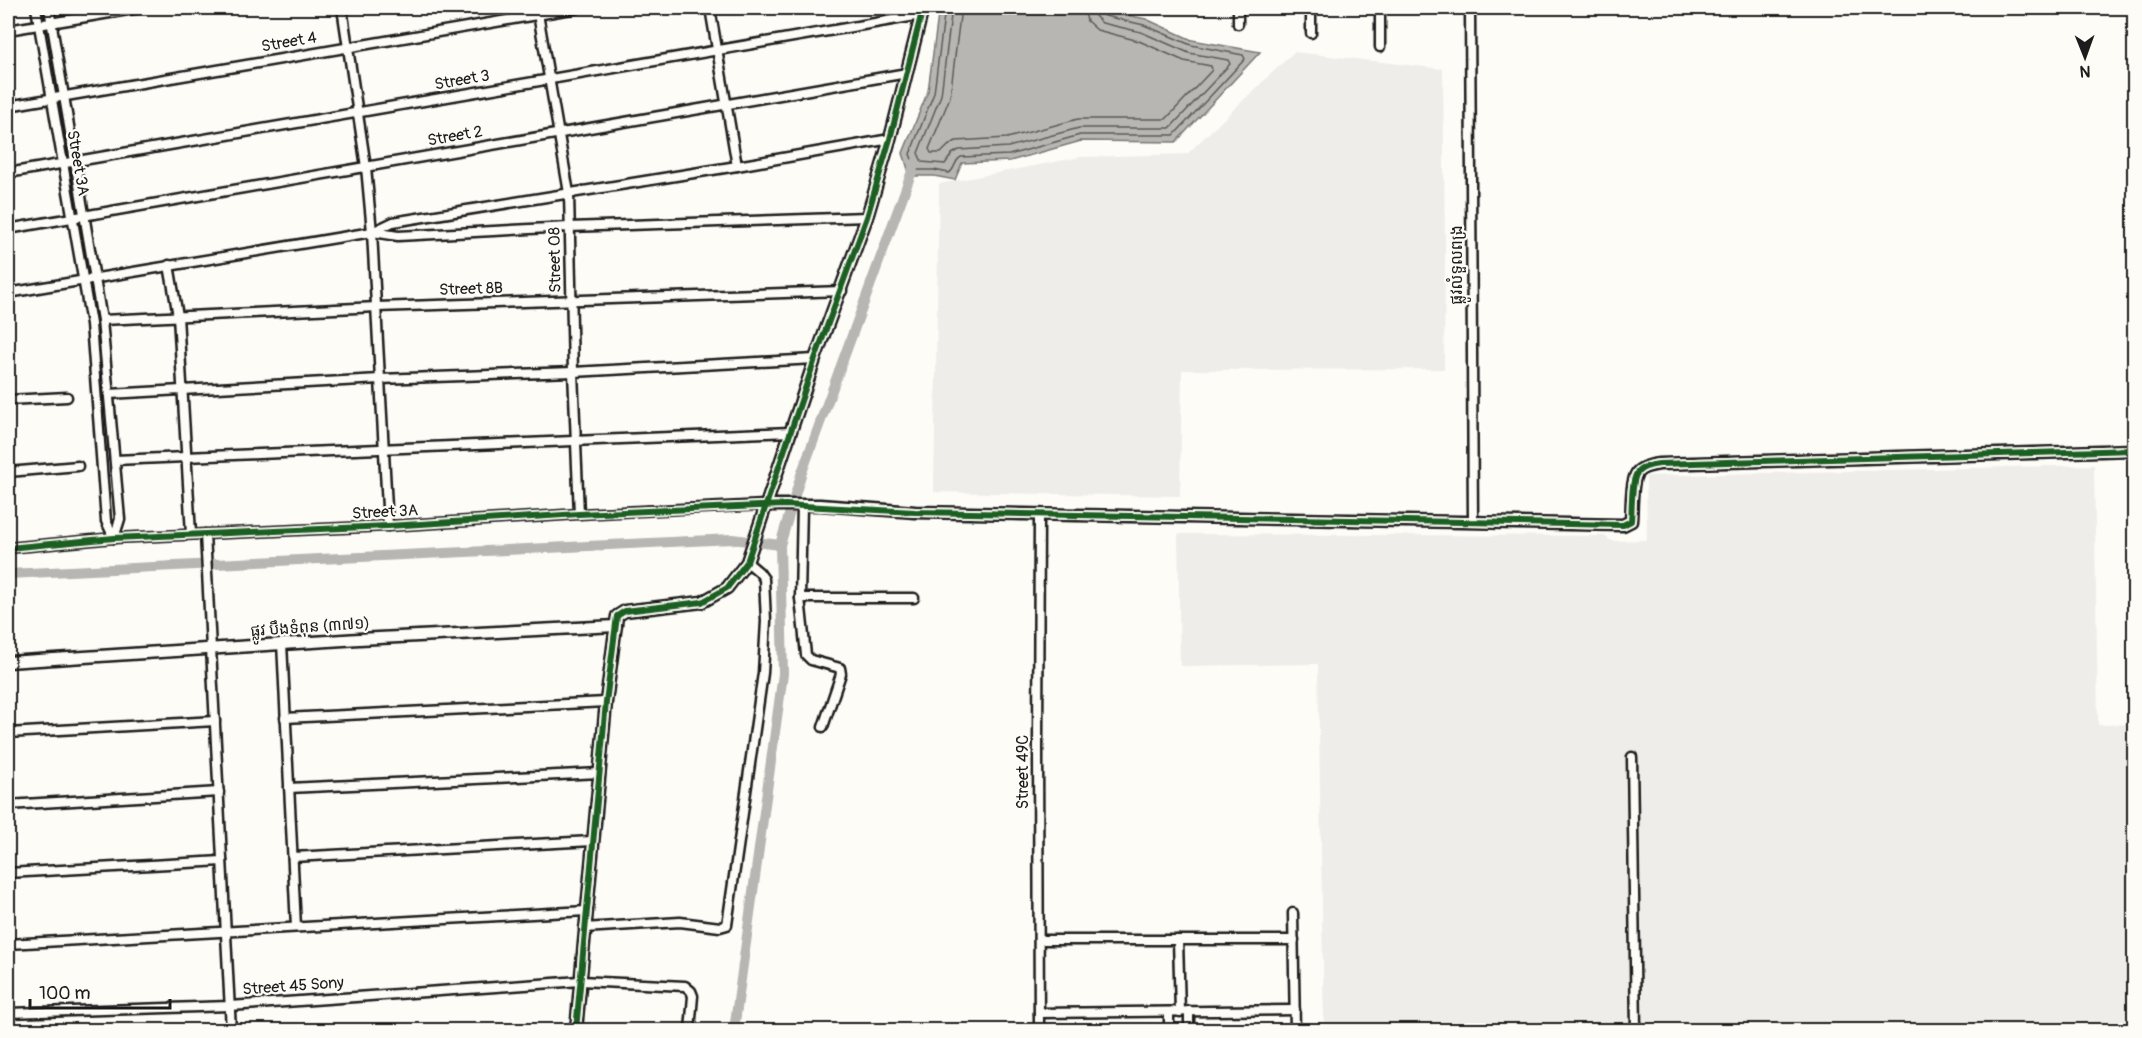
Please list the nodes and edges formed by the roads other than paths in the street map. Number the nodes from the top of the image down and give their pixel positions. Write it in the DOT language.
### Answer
graph roads {
  1 [pos="36,8"];
  2 [pos="49,8"];
  3 [pos="140,8"];
  4 [pos="342,8"];
  5 [pos="576,8"];
  6 [pos="710,8"];
  7 [pos="1238,8"];
  8 [pos="1311,8"];
  9 [pos="1380,8"];
  10 [pos="1470,8"];
  11 [pos="538,11"];
  12 [pos="922,11"];
  13 [pos="51,23"];
  14 [pos="1238,24"];
  15 [pos="39,25"];
  16 [pos="8,30"];
  17 [pos="1311,33"];
  18 [pos="349,47"];
  19 [pos="1380,47"];
  20 [pos="717,51"];
  21 [pos="907,73"];
  22 [pos="550,80"];
  23 [pos="64,96"];
  24 [pos="52,99"];
  25 [pos="727,104"];
  26 [pos="8,106"];
  27 [pos="358,113"];
  28 [pos="560,133"];
  29 [pos="890,139"];
  30 [pos="75,162"];
  31 [pos="63,164"];
  32 [pos="737,166"];
  33 [pos="366,167"];
  34 [pos="8,173"];
  35 [pos="569,193"];
  36 [pos="85,215"];
  37 [pos="867,217"];
  38 [pos="72,218"];
  39 [pos="569,227"];
  40 [pos="8,229"];
  41 [pos="372,232"];
  42 [pos="169,265"];
  43 [pos="95,278"];
  44 [pos="83,280"];
  45 [pos="842,291"];
  46 [pos="8,293"];
  47 [pos="571,301"];
  48 [pos="377,307"];
  49 [pos="178,316"];
  50 [pos="102,320"];
  51 [pos="105,339"];
  52 [pos="92,340"];
  53 [pos="815,359"];
  54 [pos="573,372"];
  55 [pos="380,379"];
  56 [pos="108,382"];
  57 [pos="96,385"];
  58 [pos="183,390"];
  59 [pos="109,394"];
  60 [pos="67,397"];
  61 [pos="8,400"];
  62 [pos="790,432"];
  63 [pos="576,441"];
  64 [pos="383,449"];
  65 [pos="2134,450"];
  66 [pos="101,452"];
  67 [pos="114,455"];
  68 [pos="186,457"];
  69 [pos="78,466"];
  70 [pos="8,471"];
  71 [pos="765,505"];
  72 [pos="801,505"];
  73 [pos="579,514"];
  74 [pos="1039,514"];
  75 [pos="1473,522"];
  76 [pos="388,526"];
  77 [pos="191,534"];
  78 [pos="206,534"];
  79 [pos="114,538"];
  80 [pos="8,548"];
  81 [pos="747,562"];
  82 [pos="800,598"];
  83 [pos="914,598"];
  84 [pos="616,626"];
  85 [pos="282,643"];
  86 [pos="212,648"];
  87 [pos="8,662"];
  88 [pos="606,702"];
  89 [pos="285,718"];
  90 [pos="215,721"];
  91 [pos="823,727"];
  92 [pos="8,733"];
  93 [pos="1632,757"];
  94 [pos="600,772"];
  95 [pos="289,788"];
  96 [pos="219,792"];
  97 [pos="8,805"];
  98 [pos="592,840"];
  99 [pos="292,857"];
  100 [pos="222,861"];
  101 [pos="8,873"];
  102 [pos="586,911"];
  103 [pos="1293,913"];
  104 [pos="296,927"];
  105 [pos="584,928"];
  106 [pos="226,932"];
  107 [pos="1039,940"];
  108 [pos="1178,940"];
  109 [pos="1294,940"];
  110 [pos="8,944"];
  111 [pos="580,981"];
  112 [pos="230,1006"];
  113 [pos="1295,1010"];
  114 [pos="1169,1012"];
  115 [pos="1184,1012"];
  116 [pos="8,1013"];
  117 [pos="1039,1013"];
  118 [pos="231,1030"];
  119 [pos="576,1030"];
  120 [pos="690,1030"];
  121 [pos="1039,1030"];
  122 [pos="1169,1030"];
  123 [pos="1189,1030"];
  124 [pos="1295,1030"];
  125 [pos="1636,1030"];
  1 -- 15 [label="street, Street 3A"];
  2 -- 13 [label="street, Street 3A"];
  3 -- 13 [label="street"];
  4 -- 18 [label="street"];
  5 -- 11 [label="street, Street 4"];
  6 -- 20 [label="street"];
  7 -- 14 [label="street"];
  8 -- 17 [label="street"];
  9 -- 19 [label="street"];
  10 -- 75 [label="street, ផ្លូវលំទួលពង្រ"];
  11 -- 18 [label="street, Street 4"];
  11 -- 22 [label="street, Street 08"];
  12 -- 20 [label="street, Street 3"];
  12 -- 21 [label="street"];
  13 -- 15 [label="street"];
  13 -- 23 [label="street, Street 3A"];
  15 -- 16 [label="street"];
  15 -- 24 [label="street, Street 3A"];
  18 -- 23 [label="street, Street 4"];
  18 -- 27 [label="street"];
  20 -- 22 [label="street, Street 3"];
  20 -- 25 [label="street"];
  21 -- 25 [label="street, Street 2"];
  21 -- 29 [label="street"];
  22 -- 27 [label="street, Street 3"];
  22 -- 28 [label="street, Street 08"];
  23 -- 24 [label="street, Street 4"];
  23 -- 30 [label="street, Street 3A"];
  24 -- 26 [label="street, Street 4"];
  24 -- 31 [label="street, Street 3A"];
  25 -- 28 [label="street, Street 2"];
  25 -- 32 [label="street"];
  27 -- 30 [label="street, Street 3"];
  27 -- 33 [label="street"];
  28 -- 33 [label="street, Street 2"];
  28 -- 35 [label="street, Street 08"];
  29 -- 32 [label="street"];
  29 -- 37 [label="street"];
  30 -- 31 [label="street, Street 3"];
  30 -- 36 [label="street, Street 3A"];
  31 -- 34 [label="street, Street 3"];
  31 -- 38 [label="street, Street 3A"];
  32 -- 35 [label="street"];
  33 -- 36 [label="street, Street 2"];
  33 -- 41 [label="street"];
  35 -- 39 [label="street, Street 08"];
  35 -- 41 [label="street"];
  36 -- 38 [label="street, Street 2"];
  36 -- 43 [label="street, Street 3A"];
  37 -- 39 [label="street"];
  37 -- 45 [label="street"];
  38 -- 40 [label="street, Street 2"];
  38 -- 44 [label="street, Street 3A"];
  39 -- 41 [label="street"];
  39 -- 47 [label="street, Street 08"];
  41 -- 42 [label="street"];
  41 -- 48 [label="street"];
  42 -- 43 [label="street"];
  42 -- 49 [label="street"];
  43 -- 44 [label="street"];
  43 -- 50 [label="street, Street 3A"];
  44 -- 46 [label="street"];
  44 -- 52 [label="street, Street 3A"];
  45 -- 47 [label="street, Street 8B"];
  45 -- 53 [label="street"];
  47 -- 48 [label="street, Street 8B"];
  47 -- 54 [label="street, Street 08"];
  48 -- 49 [label="street, Street 8B"];
  48 -- 55 [label="street"];
  49 -- 50 [label="street, Street 8B"];
  49 -- 58 [label="street"];
  50 -- 51 [label="street, Street 3A"];
  51 -- 52 [label="street"];
  51 -- 56 [label="street, Street 3A"];
  52 -- 57 [label="street, Street 3A"];
  53 -- 54 [label="street"];
  53 -- 62 [label="street"];
  54 -- 55 [label="street"];
  54 -- 63 [label="street, Street 08"];
  55 -- 58 [label="street"];
  55 -- 64 [label="street"];
  56 -- 57 [label="street"];
  56 -- 59 [label="street, Street 3A"];
  57 -- 66 [label="street, Street 3A"];
  58 -- 59 [label="street"];
  58 -- 68 [label="street"];
  59 -- 67 [label="street, Street 3A"];
  60 -- 61 [label="street"];
  62 -- 63 [label="street"];
  62 -- 71 [label="street"];
  63 -- 64 [label="street"];
  63 -- 73 [label="street, Street 08"];
  64 -- 68 [label="street"];
  64 -- 76 [label="street"];
  65 -- 75 [label="street"];
  66 -- 67 [label="street"];
  66 -- 79 [label="street, Street 3A"];
  67 -- 68 [label="street"];
  67 -- 79 [label="street, Street 3A"];
  68 -- 77 [label="street"];
  69 -- 70 [label="street"];
  71 -- 72 [label="street"];
  71 -- 73 [label="street, Street 3A"];
  71 -- 81 [label="street"];
  72 -- 74 [label="street"];
  72 -- 82 [label="street"];
  73 -- 76 [label="street, Street 3A"];
  74 -- 75 [label="street"];
  74 -- 107 [label="street, Street 49C"];
  76 -- 78 [label="street, Street 3A"];
  77 -- 78 [label="street, Street 3A"];
  77 -- 79 [label="street, Street 3A"];
  78 -- 86 [label="street"];
  79 -- 80 [label="street, Street 3A"];
  81 -- 84 [label="street"];
  81 -- 105 [label="street"];
  82 -- 83 [label="street"];
  82 -- 91 [label="street"];
  84 -- 85 [label="street, ផ្លូវ បឹងទំពុន (៣៧១)"];
  84 -- 88 [label="street"];
  85 -- 86 [label="street, ផ្លូវ បឹងទំពុន (៣៧១)"];
  85 -- 89 [label="street"];
  86 -- 87 [label="street, ផ្លូវ បឹងទំពុន (៣៧១)"];
  86 -- 90 [label="street"];
  88 -- 89 [label="street"];
  88 -- 94 [label="street"];
  89 -- 95 [label="street"];
  90 -- 92 [label="street"];
  90 -- 96 [label="street"];
  93 -- 125 [label="street"];
  94 -- 95 [label="street"];
  94 -- 98 [label="street"];
  95 -- 99 [label="street"];
  96 -- 97 [label="street"];
  96 -- 100 [label="street"];
  98 -- 99 [label="street"];
  98 -- 102 [label="street"];
  99 -- 104 [label="street"];
  100 -- 101 [label="street"];
  100 -- 106 [label="street"];
  102 -- 104 [label="street"];
  102 -- 105 [label="street"];
  103 -- 109 [label="street"];
  104 -- 106 [label="street"];
  105 -- 111 [label="street"];
  106 -- 110 [label="street"];
  106 -- 112 [label="street"];
  107 -- 108 [label="street"];
  107 -- 117 [label="street, Street 49C"];
  108 -- 109 [label="street"];
  108 -- 115 [label="street"];
  109 -- 113 [label="street"];
  111 -- 112 [label="street, Street 45 Sony"];
  111 -- 119 [label="street"];
  111 -- 120 [label="street, Street 45 Sony"];
  112 -- 116 [label="street, Street 45 Sony"];
  112 -- 118 [label="street"];
  113 -- 115 [label="street"];
  113 -- 124 [label="street"];
  114 -- 115 [label="street"];
  114 -- 117 [label="street"];
  114 -- 122 [label="street"];
  115 -- 123 [label="street"];
  117 -- 121 [label="street, Street 49C"];
}
